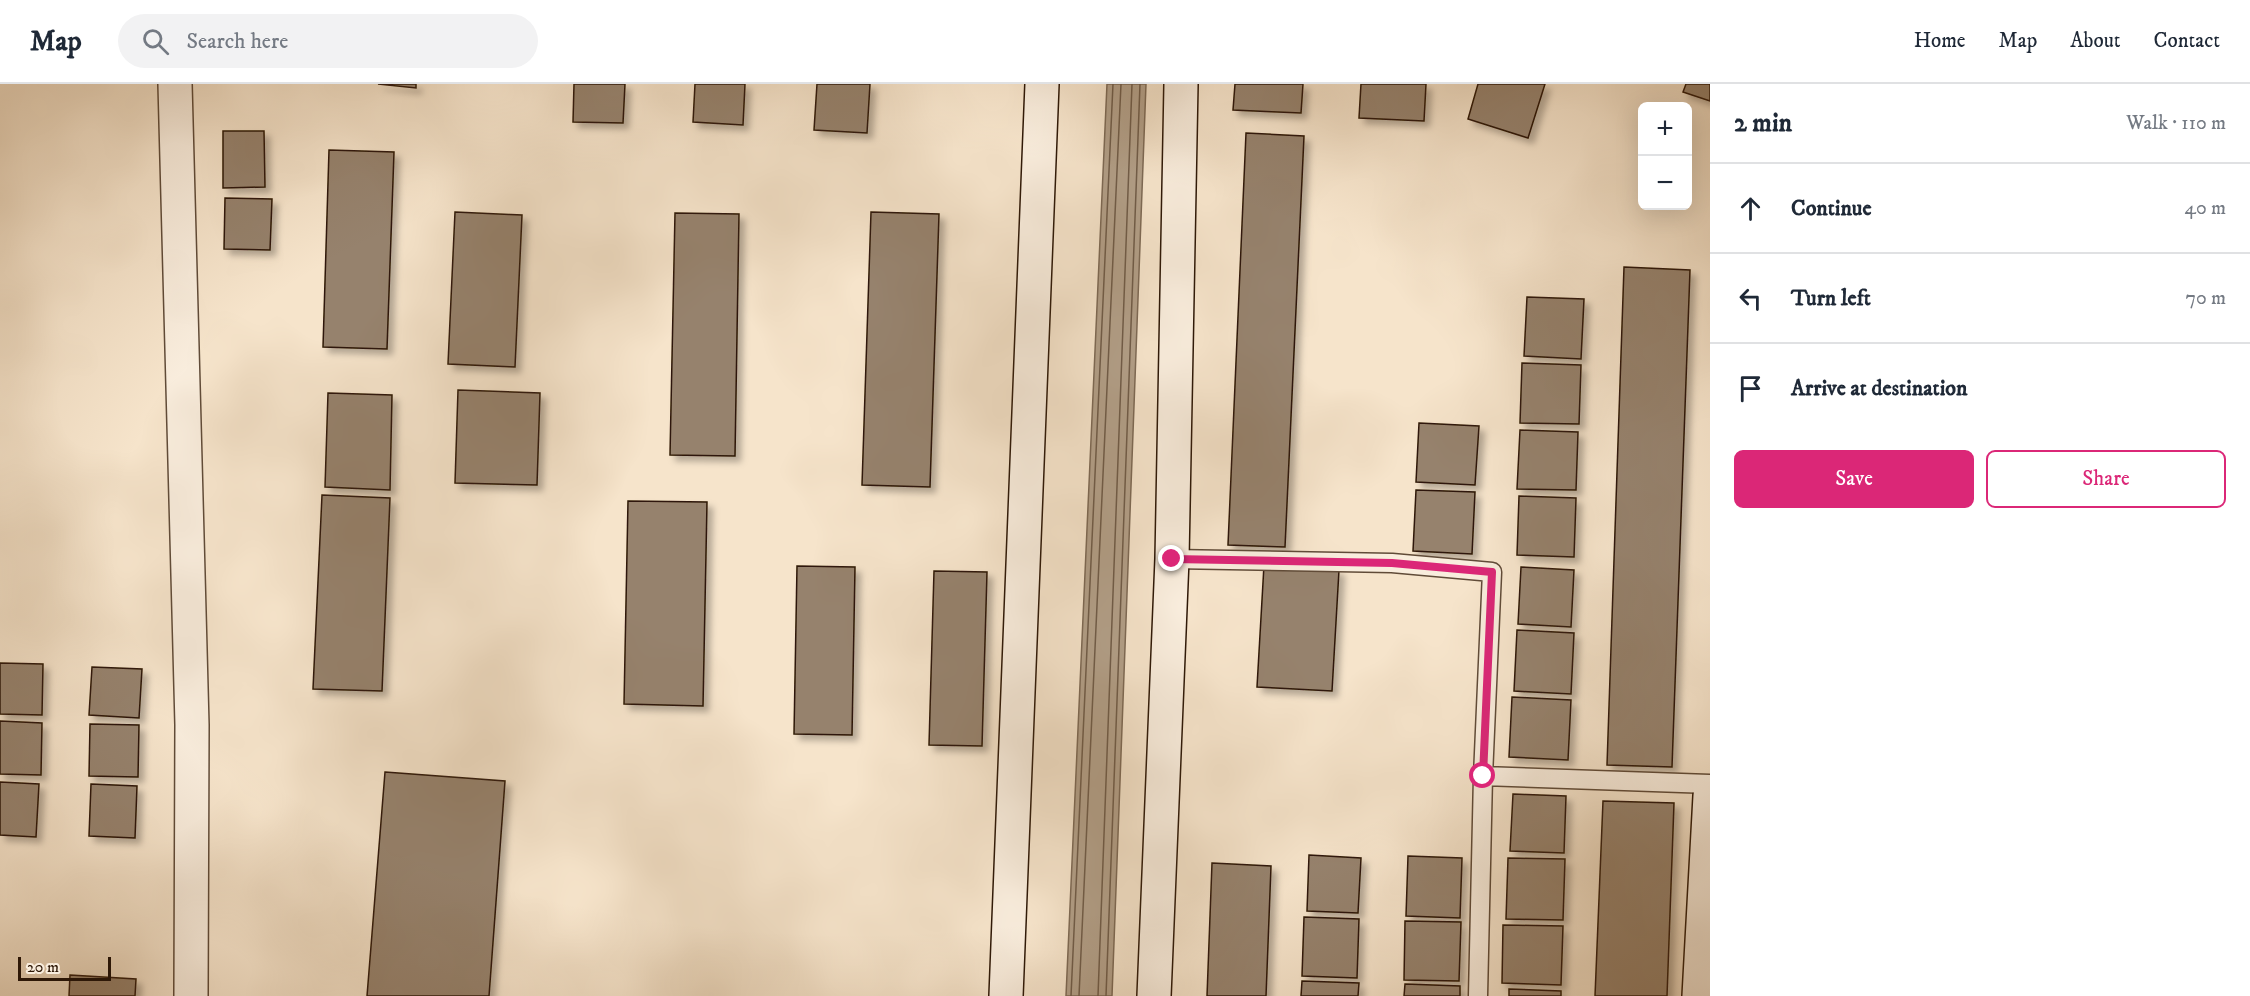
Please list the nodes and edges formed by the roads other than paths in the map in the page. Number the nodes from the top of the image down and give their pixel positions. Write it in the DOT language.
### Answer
graph roads {
  1 [pos="175,84"];
  2 [pos="1042,84"];
  3 [pos="1181,84"];
  4 [pos="1172,559"];
  5 [pos="1483,776"];
  6 [pos="1710,784"];
  7 [pos="1710,796"];
  8 [pos="191,996"];
  9 [pos="1006,996"];
  10 [pos="1154,996"];
  11 [pos="1478,996"];
  12 [pos="1699,996"];
  1 -- 8 [label="street"];
  2 -- 9 [label="street"];
  3 -- 4 [label="street"];
  4 -- 5 [label="lane"];
  4 -- 10 [label="street"];
  5 -- 6 [label="lane"];
  5 -- 11 [label="lane"];
  7 -- 12 [label="street"];
}
